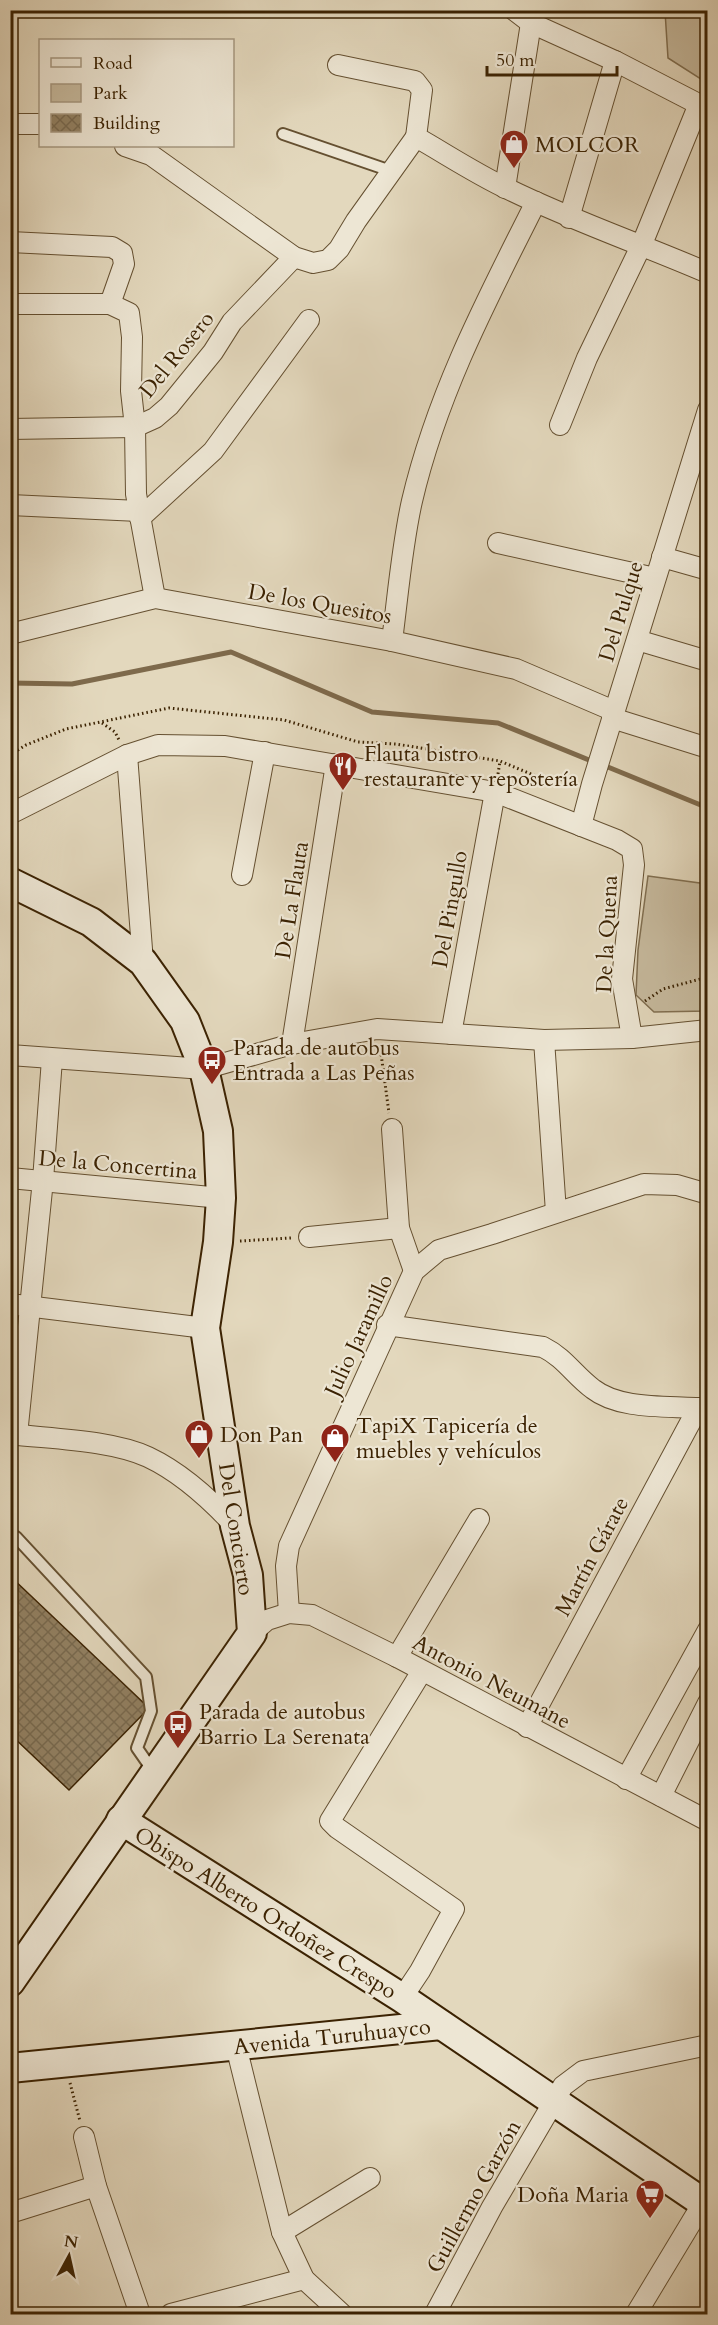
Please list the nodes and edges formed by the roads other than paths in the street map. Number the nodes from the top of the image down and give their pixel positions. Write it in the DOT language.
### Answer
graph roads {
  1 [pos="514,10"];
  2 [pos="531,22"];
  3 [pos="615,61"];
  4 [pos="338,65"];
  5 [pos="703,106"];
  6 [pos="10,124"];
  7 [pos="39,124"];
  8 [pos="284,134"];
  9 [pos="416,137"];
  10 [pos="128,147"];
  11 [pos="391,171"];
  12 [pos="505,188"];
  13 [pos="536,202"];
  14 [pos="569,218"];
  15 [pos="10,242"];
  16 [pos="642,244"];
  17 [pos="294,257"];
  18 [pos="708,273"];
  19 [pos="10,304"];
  20 [pos="110,304"];
  21 [pos="309,320"];
  22 [pos="708,410"];
  23 [pos="560,425"];
  24 [pos="135,427"];
  25 [pos="10,429"];
  26 [pos="10,505"];
  27 [pos="139,515"];
  28 [pos="498,543"];
  29 [pos="662,557"];
  30 [pos="708,570"];
  31 [pos="655,578"];
  32 [pos="155,598"];
  33 [pos="10,634"];
  34 [pos="392,640"];
  35 [pos="637,640"];
  36 [pos="708,661"];
  37 [pos="613,714"];
  38 [pos="708,748"];
  39 [pos="265,752"];
  40 [pos="127,755"];
  41 [pos="336,764"];
  42 [pos="495,792"];
  43 [pos="10,814"];
  44 [pos="581,826"];
  45 [pos="242,875"];
  46 [pos="10,882"];
  47 [pos="143,962"];
  48 [pos="708,1030"];
  49 [pos="451,1034"];
  50 [pos="632,1038"];
  51 [pos="544,1040"];
  52 [pos="292,1044"];
  53 [pos="10,1055"];
  54 [pos="52,1059"];
  55 [pos="204,1069"];
  56 [pos="392,1129"];
  57 [pos="10,1178"];
  58 [pos="43,1180"];
  59 [pos="708,1194"];
  60 [pos="220,1198"];
  61 [pos="556,1212"];
  62 [pos="399,1228"];
  63 [pos="309,1237"];
  64 [pos="414,1271"];
  65 [pos="20,1305"];
  66 [pos="387,1325"];
  67 [pos="205,1328"];
  68 [pos="703,1408"];
  69 [pos="14,1435"];
  70 [pos="479,1519"];
  71 [pos="236,1526"];
  72 [pos="16,1537"];
  73 [pos="289,1613"];
  74 [pos="708,1630"];
  75 [pos="252,1633"];
  76 [pos="397,1657"];
  77 [pos="422,1671"];
  78 [pos="708,1703"];
  79 [pos="527,1727"];
  80 [pos="154,1773"];
  81 [pos="626,1779"];
  82 [pos="661,1796"];
  83 [pos="121,1820"];
  84 [pos="708,1821"];
  85 [pos="10,1982"];
  86 [pos="402,1998"];
  87 [pos="441,2025"];
  88 [pos="708,2045"];
  89 [pos="236,2046"];
  90 [pos="10,2068"];
  91 [pos="554,2100"];
  92 [pos="84,2137"];
  93 [pos="370,2178"];
  94 [pos="96,2186"];
  95 [pos="705,2204"];
  96 [pos="10,2213"];
  97 [pos="282,2232"];
  98 [pos="304,2279"];
  99 [pos="140,2314"];
  100 [pos="171,2314"];
  101 [pos="342,2314"];
  102 [pos="435,2314"];
  103 [pos="636,2314"];
  1 -- 2 [label="street"];
  2 -- 3 [label="street"];
  2 -- 12 [label="street"];
  3 -- 5 [label="street"];
  3 -- 14 [label="street"];
  4 -- 9 [label="street"];
  5 -- 16 [label="street"];
  6 -- 7 [label="street"];
  8 -- 11 [label="lane"];
  9 -- 11 [label="street"];
  9 -- 12 [label="street"];
  10 -- 17 [label="street"];
  11 -- 17 [label="street"];
  12 -- 13 [label="street"];
  13 -- 14 [label="street"];
  13 -- 34 [label="street"];
  14 -- 16 [label="street"];
  15 -- 20 [label="street"];
  16 -- 18 [label="street"];
  16 -- 23 [label="street"];
  17 -- 24 [label="street, Del Rosero"];
  19 -- 20 [label="street"];
  20 -- 24 [label="street"];
  21 -- 27 [label="street"];
  22 -- 29 [label="street, Del Pulque"];
  24 -- 25 [label="street"];
  24 -- 27 [label="street, Del Rosero"];
  26 -- 27 [label="street"];
  27 -- 32 [label="street, Del Rosero"];
  28 -- 31 [label="street"];
  29 -- 30 [label="street"];
  29 -- 31 [label="street, Del Pulque"];
  31 -- 35 [label="street, Del Pulque"];
  32 -- 33 [label="street, De los Quesitos"];
  32 -- 34 [label="street, De los Quesitos"];
  34 -- 37 [label="street, De los Quesitos"];
  35 -- 36 [label="street"];
  35 -- 37 [label="street, Del Pulque"];
  37 -- 38 [label="street, De los Quesitos"];
  37 -- 44 [label="street, Del Pulque"];
  39 -- 40 [label="street"];
  39 -- 41 [label="street"];
  39 -- 45 [label="street"];
  40 -- 43 [label="street"];
  40 -- 47 [label="street"];
  41 -- 42 [label="street"];
  41 -- 52 [label="street, De La Flauta"];
  42 -- 44 [label="street"];
  42 -- 49 [label="street, Del Pingullo"];
  44 -- 50 [label="street, De la Quena"];
  46 -- 47 [label="street, Del Concierto"];
  47 -- 55 [label="street, Del Concierto"];
  48 -- 50 [label="street"];
  49 -- 51 [label="street"];
  49 -- 52 [label="street"];
  50 -- 51 [label="street"];
  51 -- 61 [label="street"];
  52 -- 55 [label="street"];
  53 -- 54 [label="street"];
  54 -- 55 [label="street"];
  54 -- 58 [label="street"];
  55 -- 60 [label="street, Del Concierto"];
  56 -- 62 [label="street"];
  57 -- 58 [label="street, De la Concertina"];
  58 -- 60 [label="street, De la Concertina"];
  58 -- 65 [label="street"];
  59 -- 61 [label="street, Julio Jaramillo"];
  60 -- 67 [label="street, Del Concierto"];
  61 -- 64 [label="street, Julio Jaramillo"];
  62 -- 63 [label="street"];
  62 -- 64 [label="street"];
  64 -- 66 [label="street, Julio Jaramillo"];
  65 -- 67 [label="street"];
  65 -- 69 [label="street"];
  66 -- 68 [label="street"];
  66 -- 73 [label="street, Julio Jaramillo"];
  67 -- 71 [label="street, Del Concierto"];
  68 -- 79 [label="street, Martín Gárate"];
  69 -- 71 [label="street"];
  70 -- 76 [label="street"];
  71 -- 75 [label="street, Del Concierto"];
  72 -- 80 [label="lane"];
  73 -- 75 [label="street"];
  73 -- 76 [label="street, Antonio Neumane"];
  74 -- 81 [label="street"];
  75 -- 80 [label="street"];
  76 -- 77 [label="street, Antonio Neumane"];
  77 -- 79 [label="street, Antonio Neumane"];
  77 -- 86 [label="street"];
  78 -- 82 [label="street"];
  79 -- 81 [label="street, Antonio Neumane"];
  80 -- 83 [label="street"];
  81 -- 82 [label="street, Antonio Neumane"];
  82 -- 84 [label="street, Antonio Neumane"];
  83 -- 85 [label="street"];
  83 -- 86 [label="street, Obispo Alberto Ordoñez Crespo"];
  86 -- 87 [label="street, Obispo Alberto Ordoñez Crespo"];
  87 -- 89 [label="street, Avenida Turuhuayco"];
  87 -- 91 [label="street, Avenida Turuhuayco"];
  88 -- 91 [label="street, Guillermo Garzón"];
  89 -- 90 [label="street, Avenida Turuhuayco"];
  89 -- 97 [label="street"];
  91 -- 95 [label="street, Avenida Turuhuayco"];
  91 -- 102 [label="street, Guillermo Garzón"];
  92 -- 94 [label="street"];
  93 -- 97 [label="street"];
  94 -- 96 [label="street"];
  94 -- 99 [label="street"];
  95 -- 103 [label="street"];
  97 -- 98 [label="street"];
  98 -- 100 [label="street"];
  98 -- 101 [label="street"];
}
